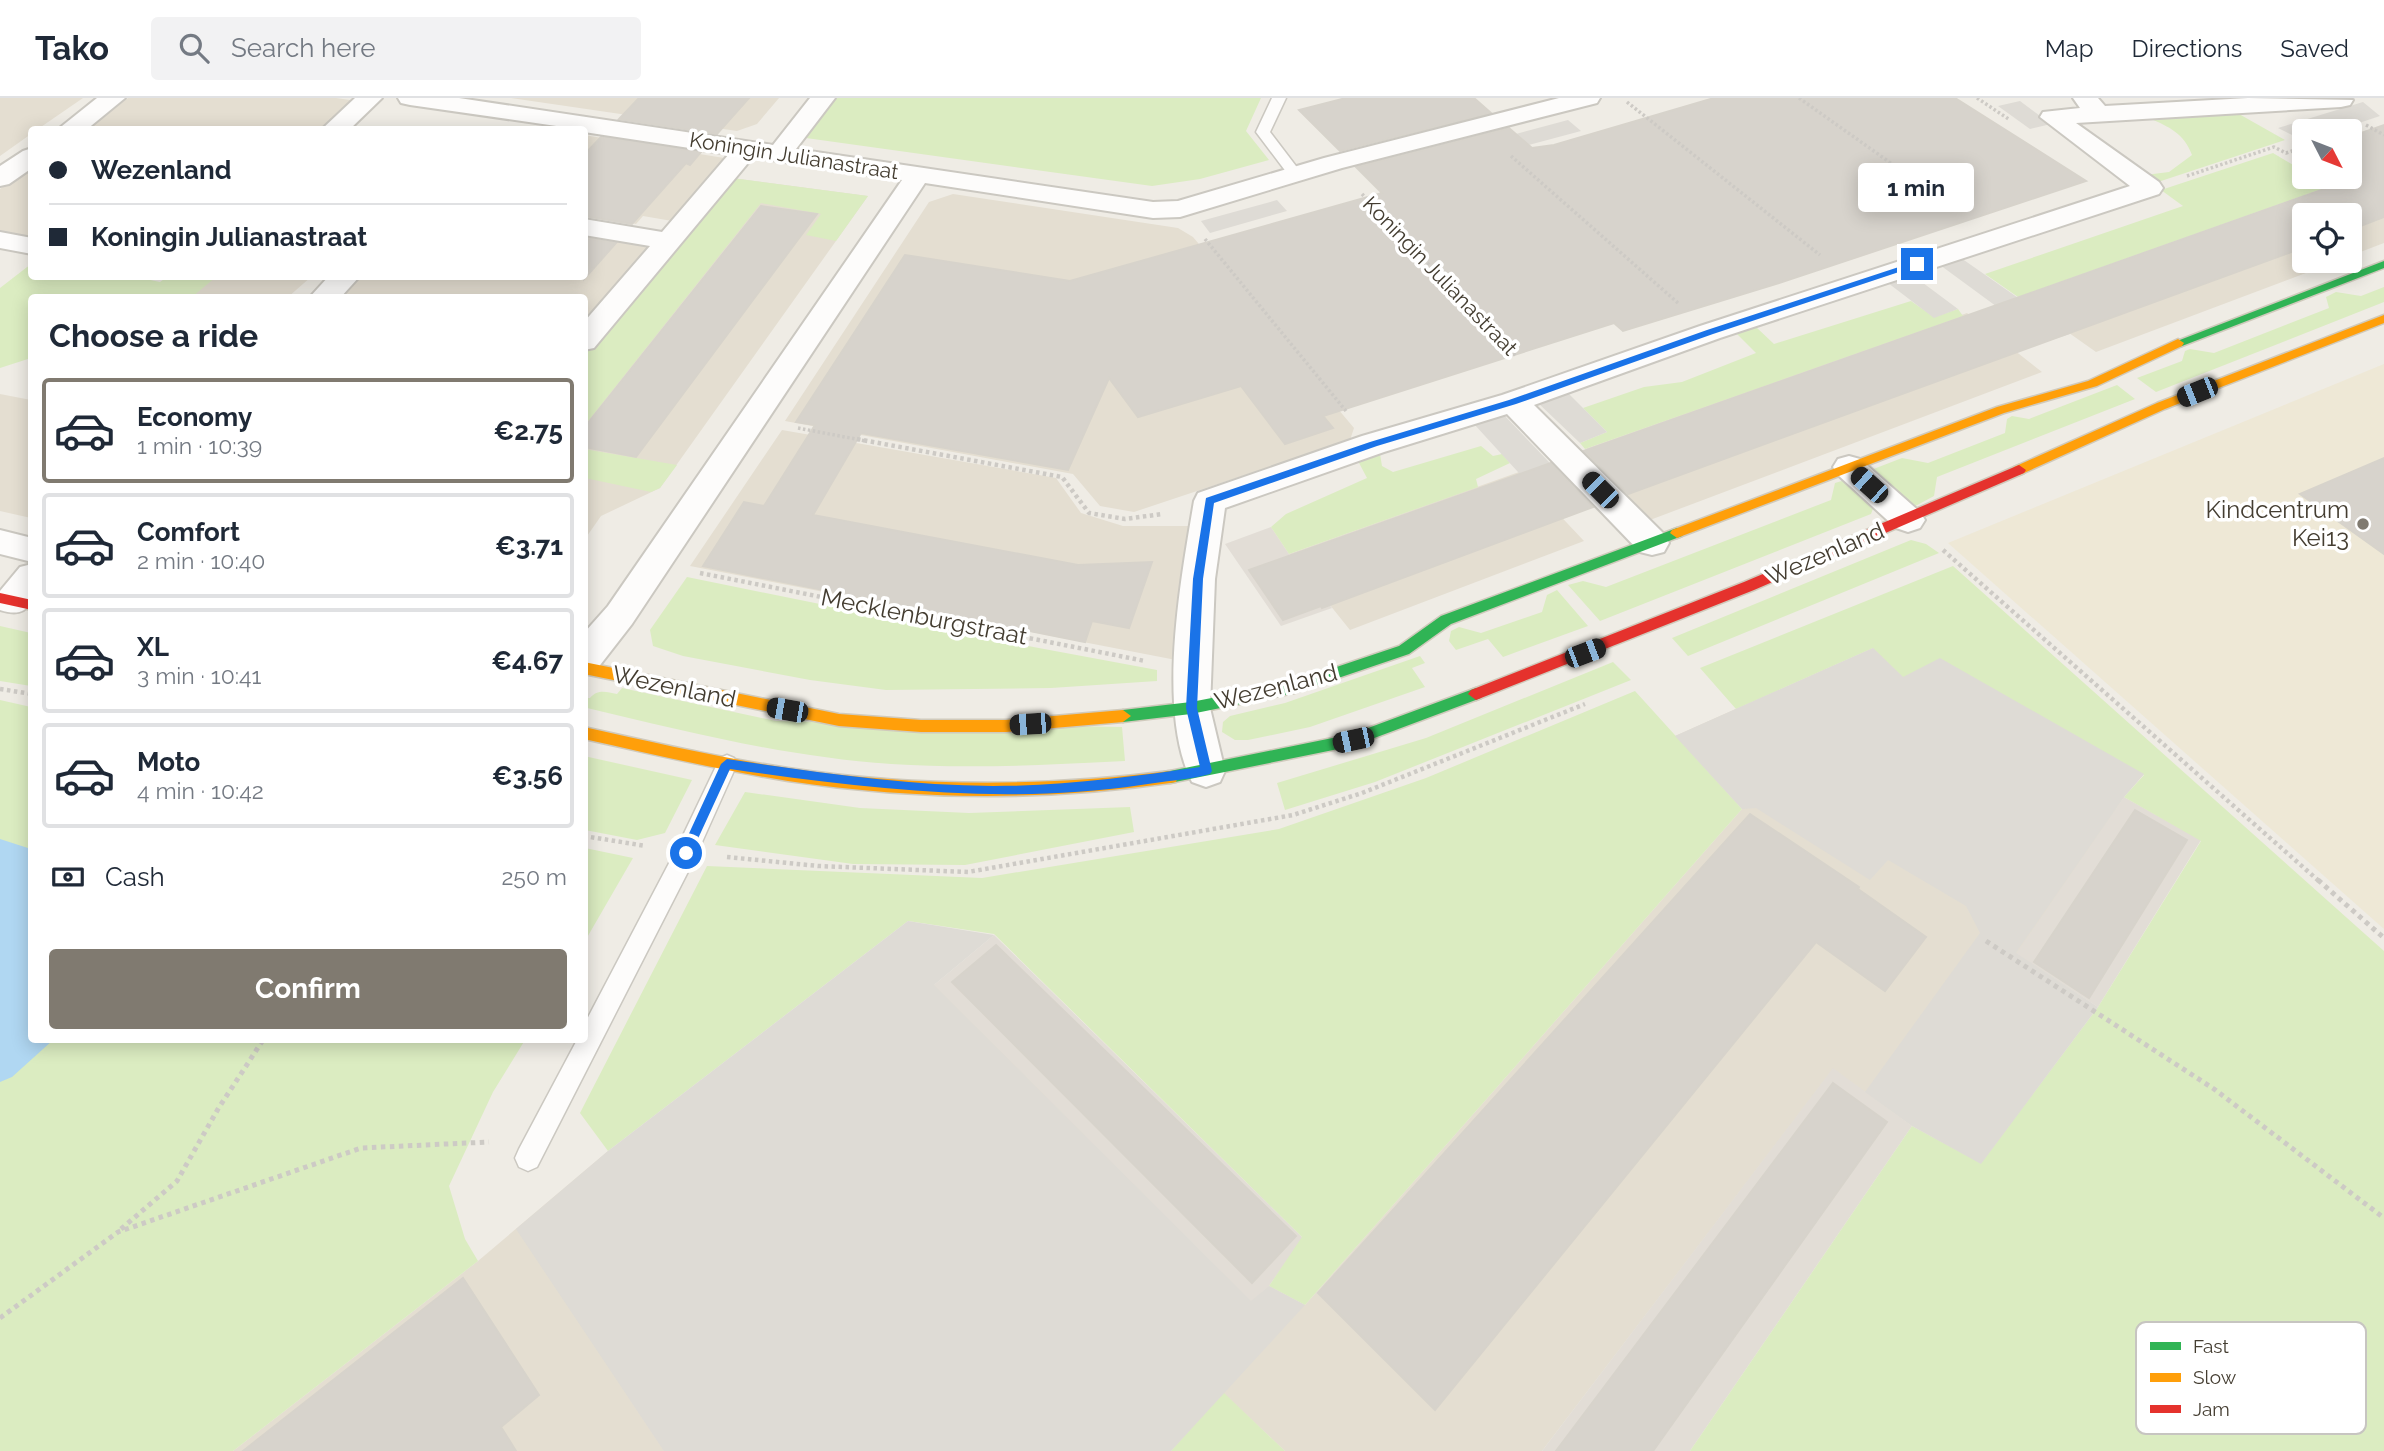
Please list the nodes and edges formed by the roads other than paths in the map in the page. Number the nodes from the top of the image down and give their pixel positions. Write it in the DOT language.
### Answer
graph roads {
  1 [pos="113,98"];
  2 [pos="370,98"];
  3 [pos="410,98"];
  4 [pos="823,98"];
  5 [pos="1279,98"];
  6 [pos="1588,98"];
  7 [pos="2339,98"];
  8 [pos="2091,106"];
  9 [pos="504,122"];
  10 [pos="74,126"];
  11 [pos="338,126"];
  12 [pos="540,126"];
  13 [pos="588,131"];
  14 [pos="747,149"];
  15 [pos="779,154"];
  16 [pos="28,159"];
  17 [pos="1294,174"];
  18 [pos="918,175"];
  19 [pos="0,178"];
  20 [pos="588,228"];
  21 [pos="0,240"];
  22 [pos="669,241"];
  23 [pos="28,245"];
  24 [pos="2384,264"];
  25 [pos="342,280"];
  26 [pos="327,294"];
  27 [pos="2384,319"];
  28 [pos="588,336"];
  29 [pos="1513,402"];
  30 [pos="1849,467"];
  31 [pos="1908,520"];
  32 [pos="0,542"];
  33 [pos="1652,543"];
  34 [pos="28,549"];
  35 [pos="588,654"];
  36 [pos="588,669"];
  37 [pos="1191,708"];
  38 [pos="588,734"];
  39 [pos="727,764"];
  40 [pos="1206,771"];
  41 [pos="588,1042"];
  42 [pos="588,1043"];
  43 [pos="528,1158"];
  1 -- 10 [label="street"];
  2 -- 11 [label="street"];
  3 -- 9 [label="street, Koningin Julianastraat"];
  4 -- 15 [label="street"];
  5 -- 17 [label="lane"];
  6 -- 17 [label="street, Koningin Julianastraat"];
  7 -- 8 [label="street"];
  8 -- 29 [label="street"];
  9 -- 12 [label="street, Koningin Julianastraat"];
  13 -- 14 [label="street, Koningin Julianastraat"];
  14 -- 15 [label="street, Koningin Julianastraat"];
  14 -- 22 [label="street"];
  15 -- 18 [label="street, Koningin Julianastraat"];
  16 -- 19 [label="street"];
  17 -- 18 [label="street, Koningin Julianastraat"];
  18 -- 35 [label="street"];
  20 -- 22 [label="street"];
  21 -- 23 [label="street"];
  22 -- 28 [label="street"];
  24 -- 30 [label="street, Wezenland"];
  25 -- 26 [label="street"];
  27 -- 31 [label="street, Wezenland"];
  29 -- 33 [label="street"];
  29 -- 37 [label="street"];
  30 -- 31 [label="street, Wezenland"];
  30 -- 33 [label="street, Wezenland"];
  31 -- 40 [label="street, Wezenland"];
  32 -- 34 [label="street"];
  33 -- 37 [label="street, Wezenland"];
  36 -- 37 [label="street, Wezenland"];
  37 -- 40 [label="street"];
  38 -- 39 [label="street, Wezenland"];
  39 -- 40 [label="street, Wezenland"];
  39 -- 41 [label="lane"];
  42 -- 43 [label="lane"];
}
